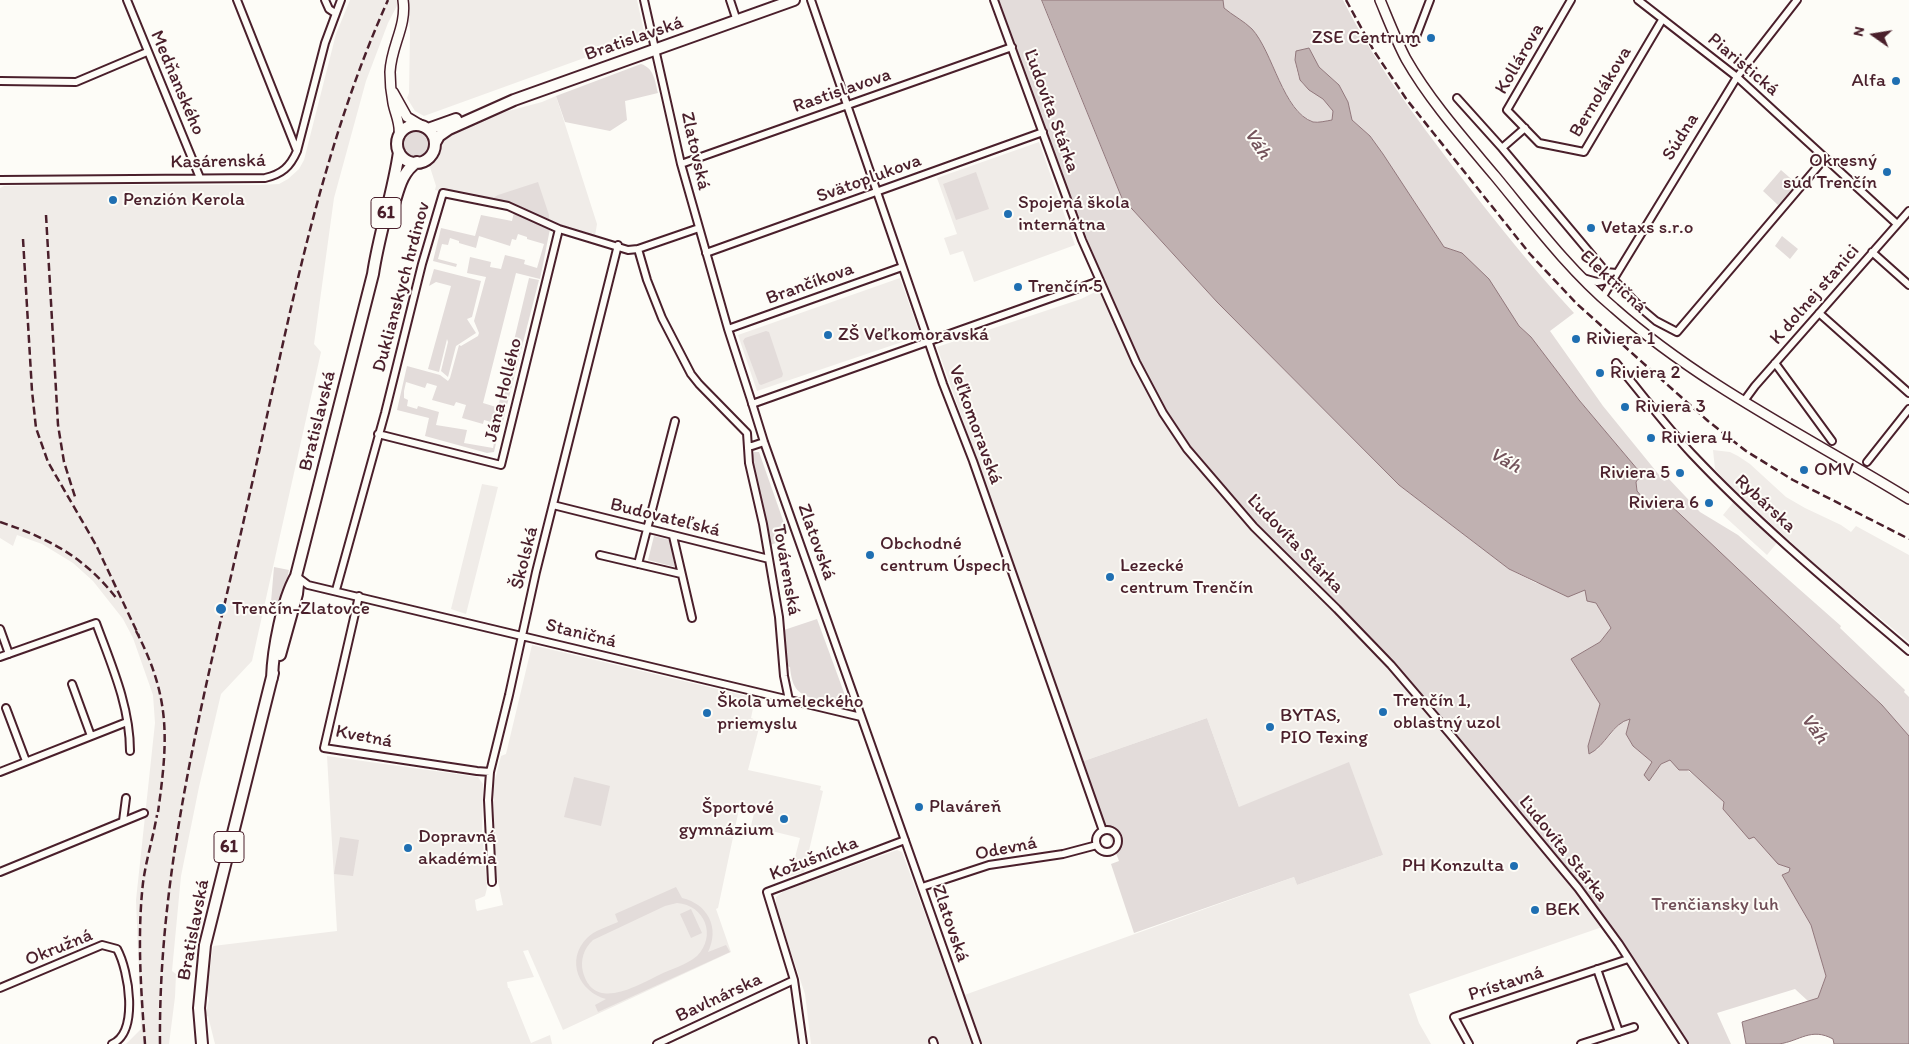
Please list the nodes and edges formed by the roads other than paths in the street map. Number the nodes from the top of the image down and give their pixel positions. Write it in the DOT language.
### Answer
graph roads {
  1 [pos="126,0"];
  2 [pos="236,0"];
  3 [pos="325,0"];
  4 [pos="340,0"];
  5 [pos="402,0"];
  6 [pos="644,0"];
  7 [pos="730,0"];
  8 [pos="794,0"];
  9 [pos="811,0"];
  10 [pos="994,0"];
  11 [pos="1380,0"];
  12 [pos="1430,0"];
  13 [pos="1571,0"];
  14 [pos="1638,0"];
  15 [pos="1797,0"];
  16 [pos="335,13"];
  17 [pos="1662,20"];
  18 [pos="737,21"];
  19 [pos="1414,42"];
  20 [pos="1012,47"];
  21 [pos="656,50"];
  22 [pos="147,52"];
  23 [pos="1737,76"];
  24 [pos="0,82"];
  25 [pos="392,90"];
  26 [pos="1458,98"];
  27 [pos="514,100"];
  28 [pos="848,105"];
  29 [pos="425,127"];
  30 [pos="1526,128"];
  31 [pos="1043,132"];
  32 [pos="399,136"];
  33 [pos="435,142"];
  34 [pos="1502,148"];
  35 [pos="297,151"];
  36 [pos="399,152"];
  37 [pos="1825,158"];
  38 [pos="417,162"];
  39 [pos="681,164"];
  40 [pos="200,178"];
  41 [pos="0,180"];
  42 [pos="876,192"];
  43 [pos="1909,210"];
  44 [pos="1896,224"];
  45 [pos="698,228"];
  46 [pos="559,229"];
  47 [pos="618,246"];
  48 [pos="638,249"];
  49 [pos="1872,252"];
  50 [pos="706,253"];
  51 [pos="902,267"];
  52 [pos="373,274"];
  53 [pos="1615,276"];
  54 [pos="1583,278"];
  55 [pos="1099,280"];
  56 [pos="1909,285"];
  57 [pos="1602,298"];
  58 [pos="1819,313"];
  59 [pos="728,329"];
  60 [pos="929,341"];
  61 [pos="1775,363"];
  62 [pos="1616,364"];
  63 [pos="1909,393"];
  64 [pos="1744,401"];
  65 [pos="752,404"];
  66 [pos="1909,409"];
  67 [pos="675,421"];
  68 [pos="378,434"];
  69 [pos="1832,441"];
  70 [pos="764,442"];
  71 [pos="748,446"];
  72 [pos="1867,462"];
  73 [pos="1909,499"];
  74 [pos="553,505"];
  75 [pos="647,529"];
  76 [pos="673,536"];
  77 [pos="600,555"];
  78 [pos="769,560"];
  79 [pos="638,564"];
  80 [pos="681,574"];
  81 [pos="296,576"];
  82 [pos="336,590"];
  83 [pos="359,596"];
  84 [pos="692,618"];
  85 [pos="0,629"];
  86 [pos="522,635"];
  87 [pos="1909,651"];
  88 [pos="9,654"];
  89 [pos="0,657"];
  90 [pos="72,684"];
  91 [pos="789,700"];
  92 [pos="6,708"];
  93 [pos="861,717"];
  94 [pos="127,722"];
  95 [pos="91,736"];
  96 [pos="130,751"];
  97 [pos="26,762"];
  98 [pos="0,772"];
  99 [pos="490,772"];
  100 [pos="126,798"];
  101 [pos="144,813"];
  102 [pos="123,821"];
  103 [pos="1103,831"];
  104 [pos="905,840"];
  105 [pos="1097,845"];
  106 [pos="0,872"];
  107 [pos="492,882"];
  108 [pos="922,887"];
  109 [pos="1628,959"];
  110 [pos="1597,969"];
  111 [pos="794,980"];
  112 [pos="0,988"];
  113 [pos="1634,1026"];
  114 [pos="1619,1032"];
  115 [pos="112,1044"];
  116 [pos="202,1044"];
  117 [pos="658,1044"];
  118 [pos="803,1044"];
  119 [pos="977,1044"];
  120 [pos="1469,1044"];
  121 [pos="1581,1044"];
  122 [pos="1684,1044"];
  1 -- 22 [label="street, Medňanského"];
  2 -- 35 [label="street"];
  3 -- 16 [label="street"];
  4 -- 16 [label="street, Kasárenská"];
  5 -- 25 [label="main road"];
  6 -- 21 [label="street, Zlatovská"];
  7 -- 18 [label="street"];
  8 -- 18 [label="main road, Bratislavská / 61"];
  9 -- 28 [label="street, Veľkomoravská"];
  10 -- 20 [label="street, Ľudovíta Stárka"];
  11 -- 54 [label="main road, Električná"];
  12 -- 19 [label="street"];
  13 -- 30 [label="street, Kollárova"];
  14 -- 17 [label="street, Piaristická"];
  15 -- 23 [label="street, Súdna"];
  16 -- 35 [label="street, Kasárenská"];
  17 -- 23 [label="street, Piaristická"];
  17 -- 30 [label="street, Bernolákova"];
  18 -- 21 [label="main road, Bratislavská / 61"];
  20 -- 28 [label="street, Rastislavova"];
  20 -- 31 [label="street, Ľudovíta Stárka"];
  21 -- 27 [label="main road, Bratislavská / 61"];
  21 -- 39 [label="street, Zlatovská"];
  22 -- 24 [label="street"];
  22 -- 40 [label="street, Medňanského"];
  23 -- 37 [label="street, Piaristická"];
  23 -- 53 [label="street, Súdna"];
  25 -- 29 [label="main road"];
  25 -- 32 [label="main road"];
  26 -- 34 [label="street, Električná"];
  27 -- 29 [label="main road, Bratislavská / 61"];
  27 -- 33 [label="main road, Bratislavská / 61"];
  28 -- 39 [label="street, Rastislavova"];
  28 -- 42 [label="street, Veľkomoravská"];
  29 -- 32 [label="main road, Bratislavská / 61"];
  29 -- 33 [label="main road"];
  30 -- 34 [label="street"];
  31 -- 42 [label="street, Svätoplukova"];
  31 -- 55 [label="street, Ľudovíta Stárka"];
  32 -- 36 [label="main road, Bratislavská / 61"];
  33 -- 38 [label="main road, Bratislavská / 61"];
  34 -- 53 [label="street, Električná"];
  35 -- 40 [label="street, Kasárenská"];
  36 -- 38 [label="main road"];
  36 -- 52 [label="main road, Bratislavská / 61"];
  37 -- 44 [label="street, Piaristická"];
  37 -- 53 [label="street, Električná"];
  38 -- 52 [label="main road, Bratislavská / 61"];
  39 -- 45 [label="street, Zlatovská"];
  40 -- 41 [label="street, Kasárenská"];
  42 -- 50 [label="street, Svätoplukova"];
  42 -- 51 [label="street, Veľkomoravská"];
  43 -- 44 [label="street, K dolnej stanici"];
  44 -- 49 [label="street, K dolnej stanici"];
  45 -- 48 [label="street, Duklianskych hrdinov"];
  45 -- 50 [label="street, Zlatovská"];
  46 -- 47 [label="street, Duklianskych hrdinov"];
  46 -- 68 [label="street, Jána Hollého"];
  46 -- 68 [label="street, Duklianskych hrdinov"];
  47 -- 48 [label="street, Duklianskych hrdinov"];
  47 -- 74 [label="street, Školská"];
  48 -- 71 [label="street, Továrenská"];
  49 -- 56 [label="street"];
  49 -- 58 [label="street, K dolnej stanici"];
  50 -- 59 [label="street, Zlatovská"];
  51 -- 59 [label="street, Brančíkova"];
  51 -- 60 [label="street, Veľkomoravská"];
  52 -- 81 [label="main road, Bratislavská / 61"];
  53 -- 54 [label="street"];
  53 -- 57 [label="street, Súdna"];
  54 -- 57 [label="main road, Električná"];
  55 -- 60 [label="street"];
  55 -- 109 [label="street, Ľudovíta Stárka"];
  57 -- 64 [label="main road, Električná"];
  58 -- 61 [label="street, K dolnej stanici"];
  58 -- 63 [label="street"];
  59 -- 65 [label="street, Zlatovská"];
  60 -- 65 [label="street"];
  60 -- 103 [label="street, Veľkomoravská"];
  61 -- 64 [label="street, K dolnej stanici"];
  61 -- 69 [label="street"];
  62 -- 87 [label="street, Rybárska"];
  64 -- 73 [label="main road, Električná"];
  65 -- 70 [label="street, Zlatovská"];
  66 -- 72 [label="street"];
  67 -- 75 [label="street"];
  68 -- 82 [label="street, Duklianskych hrdinov"];
  70 -- 71 [label="street"];
  70 -- 93 [label="street, Zlatovská"];
  71 -- 78 [label="street, Továrenská"];
  74 -- 75 [label="street, Budovateľská"];
  74 -- 86 [label="street, Školská"];
  75 -- 76 [label="street, Budovateľská"];
  75 -- 79 [label="street"];
  76 -- 78 [label="street, Budovateľská"];
  76 -- 80 [label="street"];
  77 -- 79 [label="street"];
  78 -- 91 [label="street, Továrenská"];
  79 -- 80 [label="street"];
  80 -- 84 [label="street"];
  81 -- 82 [label="street, Staničná"];
  81 -- 116 [label="main road, Bratislavská / 61"];
  82 -- 83 [label="street, Staničná"];
  83 -- 86 [label="street, Staničná"];
  83 -- 99 [label="street, Kvetná"];
  85 -- 88 [label="street"];
  86 -- 91 [label="street, Staničná"];
  86 -- 99 [label="street, Školská"];
  88 -- 89 [label="street"];
  88 -- 94 [label="street"];
  90 -- 95 [label="street"];
  91 -- 93 [label="street, Staničná"];
  92 -- 97 [label="street"];
  93 -- 104 [label="street, Zlatovská"];
  94 -- 95 [label="street"];
  94 -- 96 [label="street"];
  95 -- 97 [label="street"];
  97 -- 98 [label="street"];
  99 -- 107 [label="street, Školská"];
  100 -- 102 [label="street"];
  101 -- 102 [label="street"];
  102 -- 106 [label="street"];
  103 -- 105 [label="street"];
  103 -- 105 [label="street"];
  104 -- 108 [label="street, Zlatovská"];
  104 -- 111 [label="street, Kožušnícka"];
  105 -- 108 [label="street, Odevná"];
  108 -- 119 [label="street, Zlatovská"];
  109 -- 110 [label="street, Prístavná"];
  109 -- 122 [label="street, Ľudovíta Stárka"];
  110 -- 114 [label="street"];
  110 -- 120 [label="street, Prístavná"];
  111 -- 117 [label="street, Bavlnárska"];
  111 -- 118 [label="street, Kožušnícka"];
  112 -- 115 [label="street, Okružná"];
  113 -- 114 [label="street"];
  114 -- 121 [label="street"];
}
